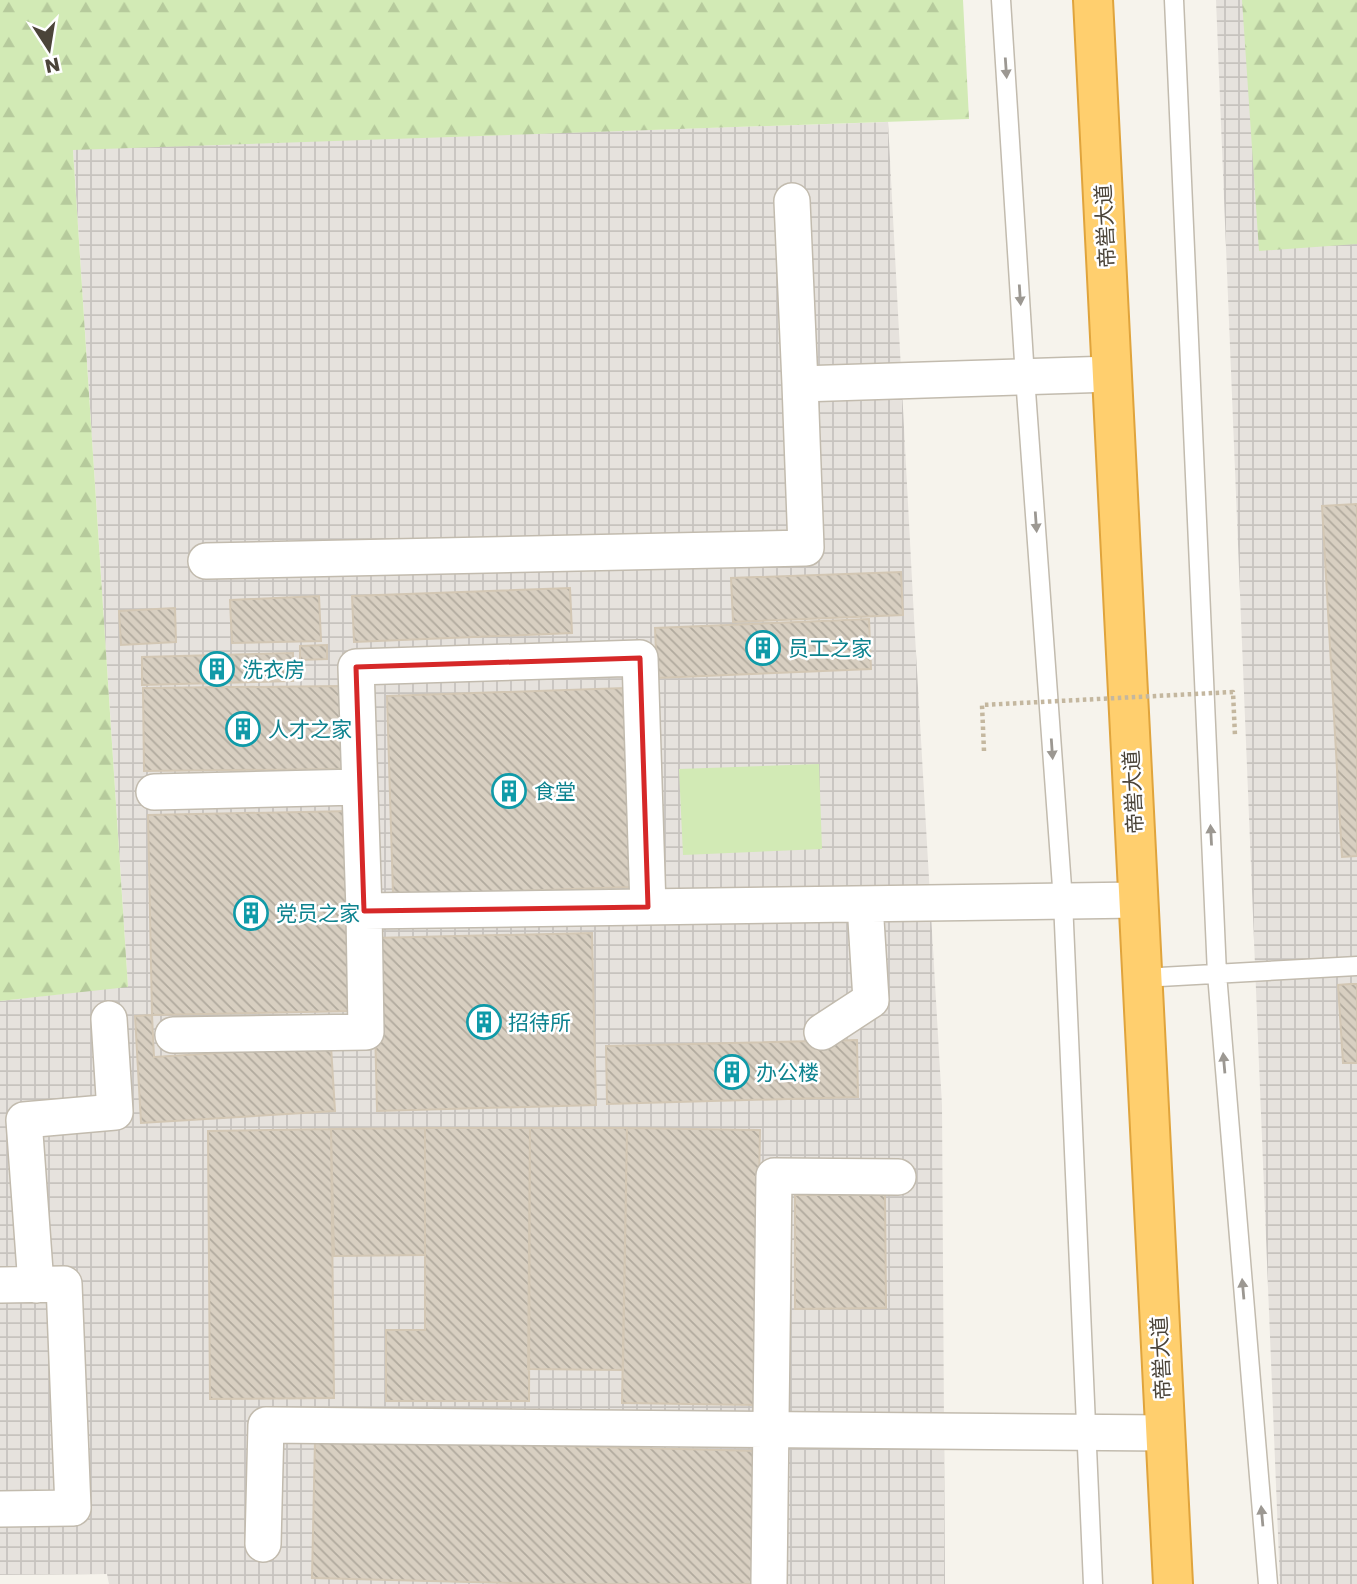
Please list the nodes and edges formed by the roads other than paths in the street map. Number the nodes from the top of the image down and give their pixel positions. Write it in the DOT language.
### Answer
graph roads {
  1 [pos="1001,0"];
  2 [pos="1093,0"];
  3 [pos="1174,0"];
  4 [pos="792,201"];
  5 [pos="1112,374"];
  6 [pos="1025,377"];
  7 [pos="800,384"];
  8 [pos="206,561"];
  9 [pos="360,787"];
  10 [pos="154,792"];
  11 [pos="1138,900"];
  12 [pos="1063,901"];
  13 [pos="865,904"];
  14 [pos="648,907"];
  15 [pos="364,911"];
  16 [pos="1357,966"];
  17 [pos="1217,974"];
  18 [pos="1142,978"];
  19 [pos="109,1019"];
  20 [pos="822,1032"];
  21 [pos="173,1035"];
  22 [pos="898,1177"];
  23 [pos="36,1285"];
  24 [pos="0,1286"];
  25 [pos="771,1430"];
  26 [pos="1085,1432"];
  27 [pos="1165,1433"];
  28 [pos="0,1509"];
  29 [pos="263,1544"];
  30 [pos="769,1583"];
  31 [pos="1093,1584"];
  32 [pos="1173,1584"];
  33 [pos="1268,1584"];
  1 -- 6 [label="lane, one-way"];
  2 -- 5 [label="highway, 帝喾大道"];
  17 -- 3 [label="lane, one-way"];
  4 -- 7 [label="street"];
  5 -- 6 [label="street"];
  5 -- 11 [label="highway, 帝喾大道"];
  6 -- 7 [label="street"];
  6 -- 12 [label="lane, one-way"];
  7 -- 8 [label="street"];
  9 -- 10 [label="street"];
  9 -- 14 [label="street"];
  9 -- 15 [label="street"];
  11 -- 12 [label="street"];
  11 -- 18 [label="highway, 帝喾大道"];
  12 -- 13 [label="street"];
  12 -- 26 [label="lane"];
  13 -- 14 [label="street"];
  13 -- 20 [label="street"];
  14 -- 15 [label="street"];
  15 -- 21 [label="street"];
  16 -- 17 [label="lane"];
  17 -- 18 [label="lane"];
  33 -- 17 [label="lane, one-way"];
  18 -- 27 [label="highway, 帝喾大道"];
  19 -- 23 [label="street"];
  22 -- 25 [label="street"];
  23 -- 24 [label="street"];
  23 -- 28 [label="street"];
  25 -- 26 [label="street"];
  25 -- 29 [label="street"];
  25 -- 30 [label="street"];
  26 -- 27 [label="street"];
  26 -- 31 [label="lane"];
  27 -- 32 [label="highway, 帝喾大道"];
}
